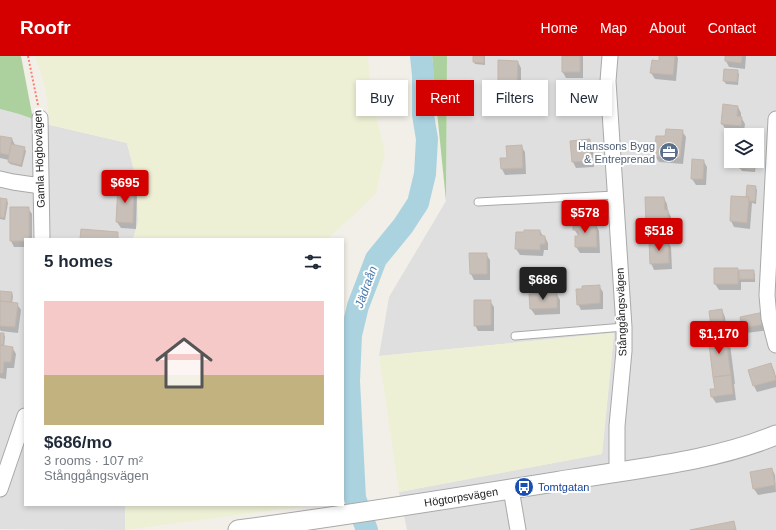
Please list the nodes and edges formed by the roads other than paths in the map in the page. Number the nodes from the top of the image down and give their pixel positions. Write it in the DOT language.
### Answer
graph roads {
  1 [pos="610,56"];
  2 [pos="40,118"];
  3 [pos="776,120"];
  4 [pos="0,179"];
  5 [pos="41,186"];
  6 [pos="615,195"];
  7 [pos="478,202"];
  8 [pos="42,238"];
  9 [pos="624,327"];
  10 [pos="515,336"];
  11 [pos="776,345"];
  12 [pos="24,418"];
  13 [pos="776,435"];
  14 [pos="3,470"];
  15 [pos="617,472"];
  16 [pos="0,489"];
  17 [pos="511,489"];
  18 [pos="238,530"];
  19 [pos="518,530"];
  1 -- 6 [label="street, Stånggångsvägen"];
  2 -- 5 [label="street, Gamla Högbovägen"];
  3 -- 11 [label="street"];
  4 -- 5 [label="street"];
  5 -- 8 [label="street, Gamla Högbovägen"];
  6 -- 7 [label="lane"];
  6 -- 9 [label="street, Stånggångsvägen"];
  9 -- 10 [label="lane"];
  9 -- 15 [label="street, Stånggångsvägen"];
  12 -- 14 [label="street"];
  13 -- 15 [label="street, Högtorpsvägen"];
  14 -- 16 [label="street"];
  15 -- 17 [label="street, Högtorpsvägen"];
  17 -- 18 [label="street, Högtorpsvägen"];
  17 -- 19 [label="street"];
}
